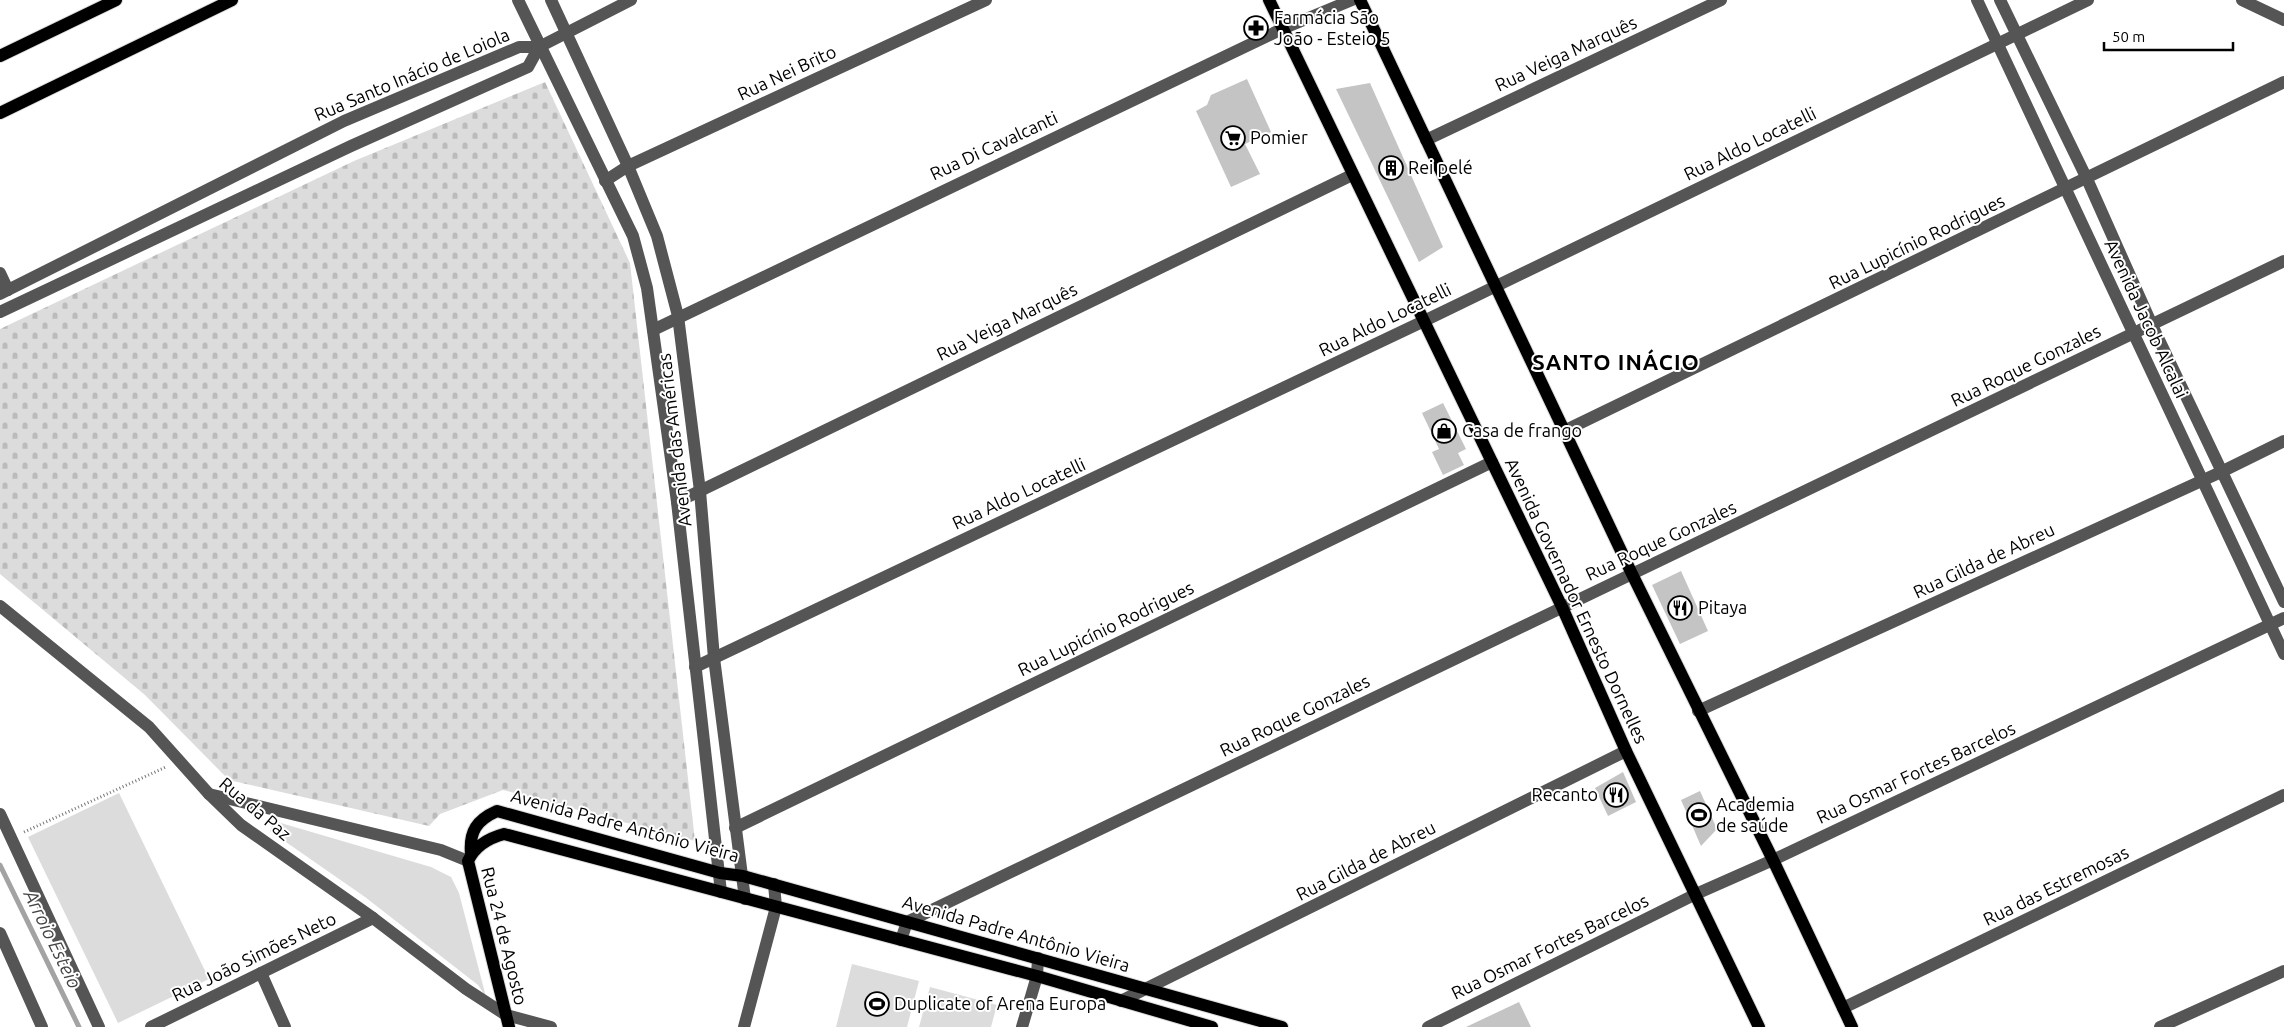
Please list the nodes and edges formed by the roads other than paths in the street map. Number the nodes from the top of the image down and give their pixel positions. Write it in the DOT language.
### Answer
graph roads {
  1 [pos="116,0"];
  2 [pos="232,0"];
  3 [pos="518,0"];
  4 [pos="551,0"];
  5 [pos="631,0"];
  6 [pos="986,0"];
  7 [pos="1269,0"];
  8 [pos="1352,0"];
  9 [pos="1360,0"];
  10 [pos="1722,0"];
  11 [pos="1977,0"];
  12 [pos="2000,0"];
  13 [pos="2088,0"];
  14 [pos="2242,0"];
  15 [pos="2284,20"];
  16 [pos="1282,29"];
  17 [pos="567,32"];
  18 [pos="2017,36"];
  19 [pos="1998,44"];
  20 [pos="540,47"];
  21 [pos="0,56"];
  22 [pos="2284,82"];
  23 [pos="0,112"];
  24 [pos="1426,140"];
  25 [pos="628,166"];
  26 [pos="1352,174"];
  27 [pos="2086,179"];
  28 [pos="605,181"];
  29 [pos="2066,190"];
  30 [pos="2284,261"];
  31 [pos="0,273"];
  32 [pos="1496,286"];
  33 [pos="4,292"];
  34 [pos="0,312"];
  35 [pos="678,316"];
  36 [pos="1424,321"];
  37 [pos="2152,325"];
  38 [pos="653,330"];
  39 [pos="2134,334"];
  40 [pos="1564,431"];
  41 [pos="2284,440"];
  42 [pos="1492,462"];
  43 [pos="2221,472"];
  44 [pos="2202,480"];
  45 [pos="700,491"];
  46 [pos="677,502"];
  47 [pos="1632,574"];
  48 [pos="2284,602"];
  49 [pos="0,606"];
  50 [pos="1562,607"];
  51 [pos="2284,618"];
  52 [pos="2270,625"];
  53 [pos="2284,654"];
  54 [pos="714,658"];
  55 [pos="695,667"];
  56 [pos="1698,712"];
  57 [pos="1626,751"];
  58 [pos="208,794"];
  59 [pos="2284,795"];
  60 [pos="0,814"];
  61 [pos="735,828"];
  62 [pos="469,857"];
  63 [pos="1773,860"];
  64 [pos="720,873"];
  65 [pos="743,876"];
  66 [pos="774,884"];
  67 [pos="721,892"];
  68 [pos="1696,894"];
  69 [pos="745,899"];
  70 [pos="776,907"];
  71 [pos="373,918"];
  72 [pos="907,922"];
  73 [pos="0,933"];
  74 [pos="901,940"];
  75 [pos="1038,958"];
  76 [pos="2284,970"];
  77 [pos="261,973"];
  78 [pos="1036,976"];
  79 [pos="1148,990"];
  80 [pos="1121,1001"];
  81 [pos="1843,1008"];
  82 [pos="507,1021"];
  83 [pos="42,1027"];
  84 [pos="99,1027"];
  85 [pos="151,1027"];
  86 [pos="285,1027"];
  87 [pos="551,1027"];
  88 [pos="744,1027"];
  89 [pos="1022,1027"];
  90 [pos="1212,1027"];
  91 [pos="1282,1027"];
  92 [pos="1428,1027"];
  93 [pos="1759,1027"];
  94 [pos="1852,1027"];
  95 [pos="2160,1027"];
  1 -- 21 [label="main road"];
  2 -- 23 [label="main road"];
  3 -- 20 [label="street, Avenida das Américas"];
  4 -- 17 [label="street, Avenida das Américas"];
  5 -- 17 [label="street"];
  6 -- 25 [label="street, Rua Nei Brito"];
  7 -- 16 [label="main road, Avenida Governador Ernesto Dornelles"];
  8 -- 16 [label="street, Rua Di Cavalcanti"];
  9 -- 24 [label="main road"];
  10 -- 24 [label="street, Rua Veiga Marquês"];
  11 -- 19 [label="street, Avenida Jacob Alcalai"];
  12 -- 18 [label="street, Avenida Jacob Alcalai"];
  13 -- 18 [label="street, Rua Aldo Locatelli"];
  14 -- 15 [label="street"];
  16 -- 26 [label="main road, Avenida Governador Ernesto Dornelles"];
  16 -- 35 [label="street, Rua Di Cavalcanti"];
  17 -- 20 [label="street"];
  17 -- 25 [label="street, Avenida das Américas"];
  18 -- 19 [label="street, Rua Aldo Locatelli"];
  18 -- 27 [label="street, Avenida Jacob Alcalai"];
  19 -- 29 [label="street, Avenida Jacob Alcalai"];
  19 -- 32 [label="street, Rua Aldo Locatelli"];
  20 -- 28 [label="street, Avenida das Américas"];
  20 -- 33 [label="street, Rua Santo Inácio de Loiola"];
  20 -- 34 [label="street, Rua Santo Inácio de Loiola"];
  22 -- 27 [label="street, Rua Lupicínio Rodrigues"];
  24 -- 32 [label="main road"];
  25 -- 28 [label="street, Rua Nei Brito"];
  25 -- 35 [label="street, Avenida das Américas"];
  26 -- 36 [label="main road, Avenida Governador Ernesto Dornelles"];
  26 -- 45 [label="street, Rua Veiga Marquês"];
  27 -- 29 [label="street, Rua Lupicínio Rodrigues"];
  27 -- 37 [label="street, Avenida Jacob Alcalai"];
  28 -- 38 [label="street, Avenida das Américas"];
  29 -- 39 [label="street, Avenida Jacob Alcalai"];
  29 -- 40 [label="street, Rua Lupicínio Rodrigues"];
  30 -- 37 [label="street, Rua Roque Gonzales"];
  31 -- 33 [label="street"];
  32 -- 36 [label="street, Rua Aldo Locatelli"];
  32 -- 40 [label="main road"];
  35 -- 38 [label="street, Rua Di Cavalcanti"];
  35 -- 45 [label="street, Avenida das Américas"];
  36 -- 42 [label="main road, Avenida Governador Ernesto Dornelles"];
  36 -- 54 [label="street, Rua Aldo Locatelli"];
  37 -- 39 [label="street, Rua Roque Gonzales"];
  37 -- 43 [label="street, Avenida Jacob Alcalai"];
  38 -- 46 [label="street, Avenida das Américas"];
  39 -- 44 [label="street, Avenida Jacob Alcalai"];
  39 -- 47 [label="street, Rua Roque Gonzales"];
  40 -- 47 [label="main road"];
  41 -- 43 [label="street, Rua Gilda de Abreu"];
  42 -- 50 [label="main road, Avenida Governador Ernesto Dornelles"];
  42 -- 61 [label="street, Rua Lupicínio Rodrigues"];
  43 -- 44 [label="street, Rua Gilda de Abreu"];
  43 -- 48 [label="street, Avenida Jacob Alcalai"];
  44 -- 52 [label="street, Avenida Jacob Alcalai"];
  44 -- 56 [label="street, Rua Gilda de Abreu"];
  45 -- 46 [label="street, Rua Veiga Marquês"];
  45 -- 54 [label="street, Avenida das Américas"];
  46 -- 55 [label="street, Avenida das Américas"];
  47 -- 50 [label="street, Rua Roque Gonzales"];
  47 -- 56 [label="main road"];
  49 -- 58 [label="street, Rua da Paz"];
  50 -- 57 [label="main road, Avenida Governador Ernesto Dornelles"];
  50 -- 72 [label="street, Rua Roque Gonzales"];
  51 -- 52 [label="street, Rua Osmar Fortes Barcelos"];
  52 -- 53 [label="street, Avenida Jacob Alcalai"];
  52 -- 63 [label="street, Rua Osmar Fortes Barcelos"];
  54 -- 55 [label="street, Rua Aldo Locatelli"];
  54 -- 61 [label="street, Avenida das Américas"];
  55 -- 64 [label="street, Avenida das Américas"];
  56 -- 63 [label="main road"];
  57 -- 68 [label="main road, Avenida Governador Ernesto Dornelles"];
  57 -- 79 [label="street, Rua Gilda de Abreu"];
  58 -- 62 [label="street"];
  58 -- 71 [label="street, Rua da Paz"];
  59 -- 81 [label="street, Rua das Estremosas"];
  60 -- 84 [label="street"];
  61 -- 65 [label="street, Avenida das Américas"];
  62 -- 64 [label="main road, Avenida Padre Antônio Vieira"];
  62 -- 67 [label="main road, Avenida Padre Antônio Vieira"];
  62 -- 82 [label="main road, Rua 24 de Agosto"];
  63 -- 68 [label="street, Rua Osmar Fortes Barcelos"];
  63 -- 81 [label="main road"];
  64 -- 65 [label="main road, Avenida Padre Antônio Vieira"];
  64 -- 67 [label="street, Avenida das Américas"];
  65 -- 66 [label="main road, Avenida Padre Antônio Vieira"];
  65 -- 69 [label="street, Avenida das Américas"];
  66 -- 70 [label="street"];
  66 -- 72 [label="main road, Avenida Padre Antônio Vieira"];
  67 -- 69 [label="main road, Avenida Padre Antônio Vieira"];
  68 -- 92 [label="street, Rua Osmar Fortes Barcelos"];
  68 -- 93 [label="main road, Avenida Governador Ernesto Dornelles"];
  69 -- 70 [label="main road, Avenida Padre Antônio Vieira"];
  70 -- 74 [label="main road, Avenida Padre Antônio Vieira"];
  70 -- 88 [label="street"];
  71 -- 77 [label="street, Rua João Simões Neto"];
  71 -- 82 [label="street, Rua da Paz"];
  72 -- 74 [label="street"];
  72 -- 75 [label="main road, Avenida Padre Antônio Vieira"];
  73 -- 83 [label="street"];
  74 -- 78 [label="main road, Avenida Padre Antônio Vieira"];
  75 -- 78 [label="street"];
  75 -- 79 [label="main road, Avenida Padre Antônio Vieira"];
  76 -- 95 [label="street"];
  77 -- 85 [label="street, Rua João Simões Neto"];
  77 -- 86 [label="street"];
  78 -- 80 [label="main road, Avenida Padre Antônio Vieira"];
  78 -- 89 [label="street"];
  79 -- 80 [label="street, Rua Gilda de Abreu"];
  79 -- 91 [label="main road, Avenida Padre Antônio Vieira"];
  80 -- 90 [label="main road, Avenida Padre Antônio Vieira"];
  81 -- 94 [label="main road"];
  82 -- 87 [label="street, Rua da Paz"];
}
